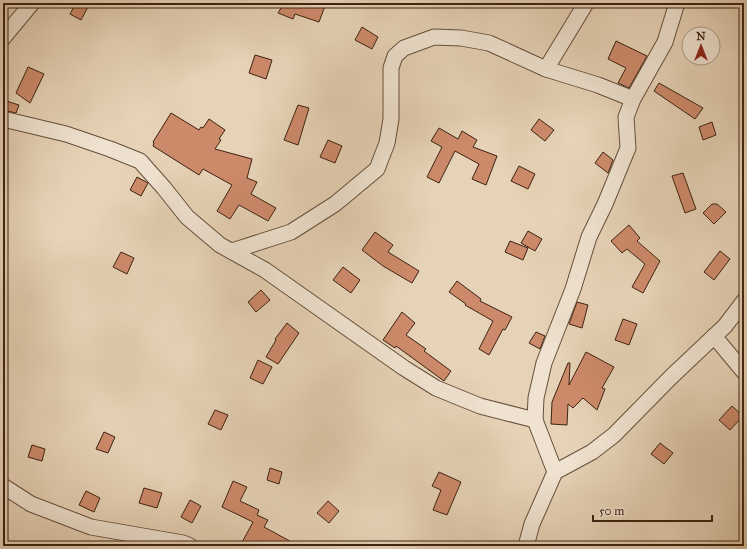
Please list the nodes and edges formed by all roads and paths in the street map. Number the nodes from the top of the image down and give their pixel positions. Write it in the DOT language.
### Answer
graph roads {
  1 [pos="32,3"];
  2 [pos="586,3"];
  3 [pos="677,3"];
  4 [pos="3,38"];
  5 [pos="546,69"];
  6 [pos="633,99"];
  7 [pos="3,119"];
  8 [pos="232,251"];
  9 [pos="744,301"];
  10 [pos="714,336"];
  11 [pos="744,372"];
  12 [pos="535,420"];
  13 [pos="555,472"];
  14 [pos="3,486"];
  15 [pos="190,546"];
  16 [pos="526,546"];
  1 -- 4 [label="street"];
  2 -- 5 [label="street"];
  3 -- 6 [label="street"];
  5 -- 6 [label="street"];
  5 -- 8 [label="street"];
  6 -- 12 [label="street"];
  7 -- 8 [label="street"];
  8 -- 12 [label="street"];
  9 -- 10 [label="street"];
  10 -- 11 [label="street"];
  10 -- 13 [label="street"];
  12 -- 13 [label="street"];
  13 -- 16 [label="street"];
  14 -- 15 [label="street"];
}
